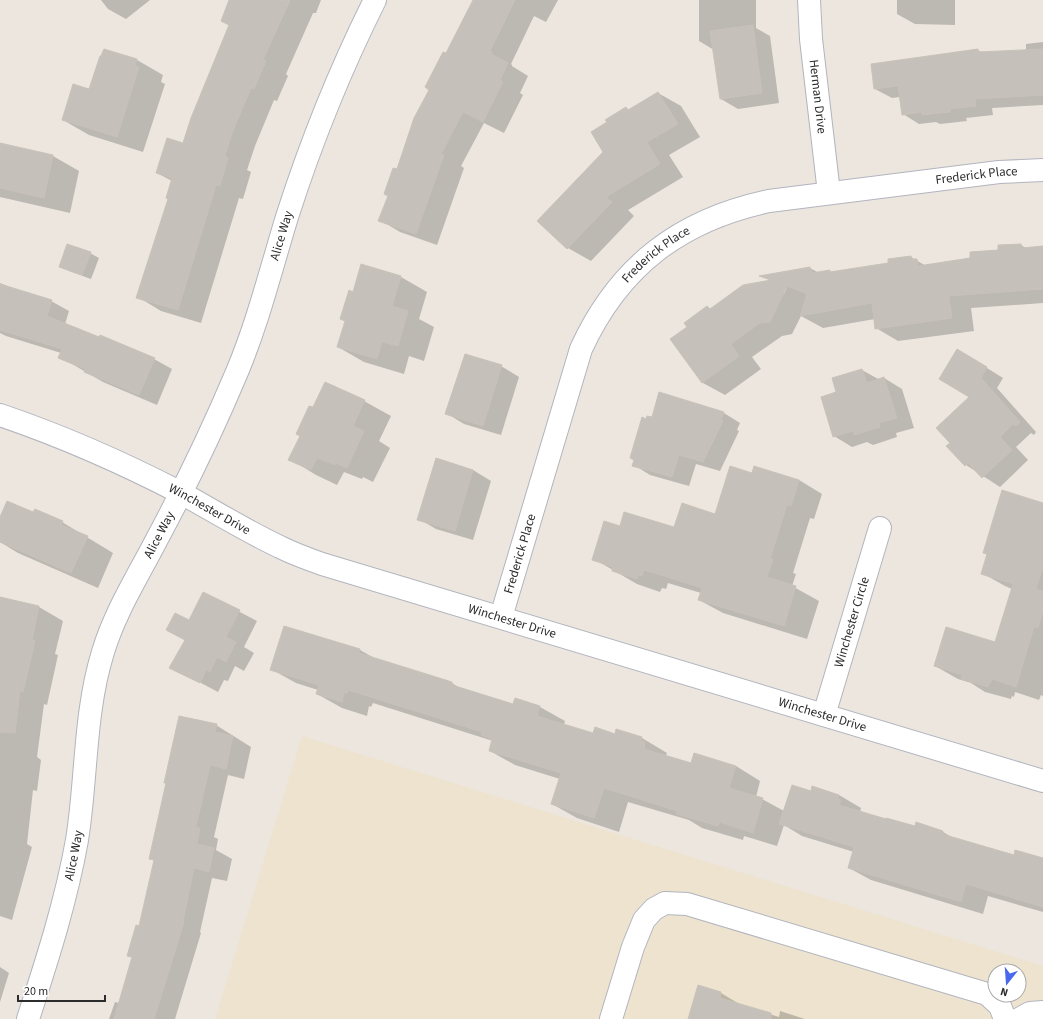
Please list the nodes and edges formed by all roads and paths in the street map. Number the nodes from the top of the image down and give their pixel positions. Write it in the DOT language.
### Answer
graph roads {
  1 [pos="375,0"];
  2 [pos="809,0"];
  3 [pos="1043,170"];
  4 [pos="829,193"];
  5 [pos="0,415"];
  6 [pos="180,493"];
  7 [pos="880,528"];
  8 [pos="501,618"];
  9 [pos="824,715"];
  10 [pos="1043,781"];
  11 [pos="1043,1012"];
  12 [pos="28,1019"];
  13 [pos="611,1019"];
  14 [pos="1005,1019"];
  15 [pos="1019,1019"];
  1 -- 6 [label="street, Alice Way"];
  2 -- 4 [label="street, Herman Drive"];
  3 -- 4 [label="street, Frederick Place"];
  4 -- 8 [label="street, Frederick Place"];
  5 -- 6 [label="street, Winchester Drive"];
  6 -- 8 [label="street, Winchester Drive"];
  6 -- 12 [label="street, Alice Way"];
  7 -- 9 [label="street, Winchester Circle"];
  8 -- 9 [label="street, Winchester Drive"];
  9 -- 10 [label="street, Winchester Drive"];
  11 -- 15 [label="street"];
  13 -- 14 [label="street"];
}
